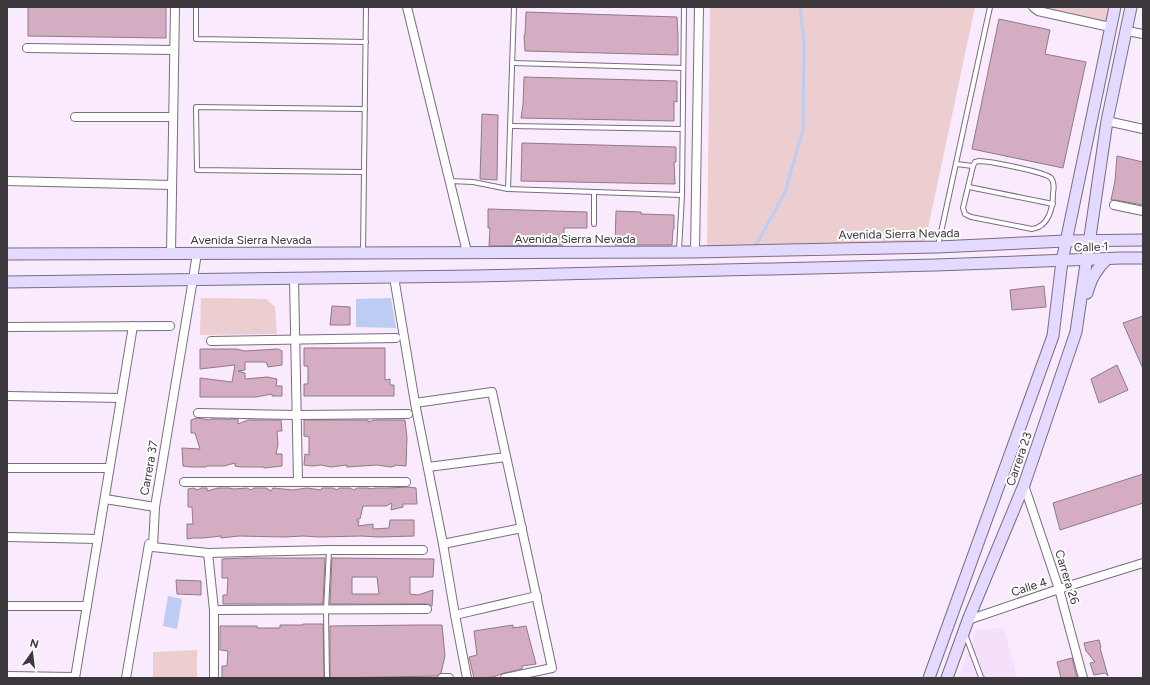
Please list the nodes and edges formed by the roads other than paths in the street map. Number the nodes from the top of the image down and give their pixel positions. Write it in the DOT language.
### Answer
graph roads {
  1 [pos="175,7"];
  2 [pos="196,7"];
  3 [pos="366,7"];
  4 [pos="408,7"];
  5 [pos="514,7"];
  6 [pos="684,7"];
  7 [pos="698,7"];
  8 [pos="990,7"];
  9 [pos="1033,7"];
  10 [pos="1115,7"];
  11 [pos="1131,7"];
  12 [pos="1110,27"];
  13 [pos="1127,31"];
  14 [pos="1143,34"];
  15 [pos="366,42"];
  16 [pos="27,48"];
  17 [pos="174,50"];
  18 [pos="512,63"];
  19 [pos="683,68"];
  20 [pos="365,109"];
  21 [pos="75,117"];
  22 [pos="173,117"];
  23 [pos="1107,121"];
  24 [pos="511,126"];
  25 [pos="682,129"];
  26 [pos="1143,129"];
  27 [pos="956,164"];
  28 [pos="973,166"];
  29 [pos="364,172"];
  30 [pos="450,181"];
  31 [pos="7,182"];
  32 [pos="172,185"];
  33 [pos="969,187"];
  34 [pos="508,189"];
  35 [pos="594,192"];
  36 [pos="682,195"];
  37 [pos="1053,204"];
  38 [pos="1114,205"];
  39 [pos="1143,211"];
  40 [pos="594,224"];
  41 [pos="1089,240"];
  42 [pos="1143,240"];
  43 [pos="1066,241"];
  44 [pos="938,247"];
  45 [pos="467,252"];
  46 [pos="678,252"];
  47 [pos="695,252"];
  48 [pos="171,253"];
  49 [pos="197,253"];
  50 [pos="363,253"];
  51 [pos="7,254"];
  52 [pos="1143,258"];
  53 [pos="1107,259"];
  54 [pos="1086,260"];
  55 [pos="1062,261"];
  56 [pos="394,277"];
  57 [pos="294,278"];
  58 [pos="193,279"];
  59 [pos="7,282"];
  60 [pos="133,326"];
  61 [pos="170,326"];
  62 [pos="7,327"];
  63 [pos="1076,332"];
  64 [pos="396,338"];
  65 [pos="295,339"];
  66 [pos="211,341"];
  67 [pos="7,396"];
  68 [pos="121,398"];
  69 [pos="415,403"];
  70 [pos="198,413"];
  71 [pos="296,414"];
  72 [pos="408,414"];
  73 [pos="506,457"];
  74 [pos="428,467"];
  75 [pos="7,468"];
  76 [pos="110,468"];
  77 [pos="184,482"];
  78 [pos="298,482"];
  79 [pos="406,482"];
  80 [pos="1024,485"];
  81 [pos="104,499"];
  82 [pos="155,507"];
  83 [pos="522,528"];
  84 [pos="7,537"];
  85 [pos="98,539"];
  86 [pos="443,544"];
  87 [pos="153,547"];
  88 [pos="329,550"];
  89 [pos="423,550"];
  90 [pos="208,553"];
  91 [pos="1143,564"];
  92 [pos="1059,589"];
  93 [pos="537,596"];
  94 [pos="7,606"];
  95 [pos="87,606"];
  96 [pos="427,609"];
  97 [pos="214,610"];
  98 [pos="326,610"];
  99 [pos="455,615"];
  100 [pos="968,620"];
  101 [pos="964,631"];
  102 [pos="7,676"];
  103 [pos="75,677"];
  104 [pos="126,678"];
  105 [pos="214,678"];
  106 [pos="327,678"];
  107 [pos="442,678"];
  108 [pos="449,678"];
  109 [pos="468,678"];
  110 [pos="505,678"];
  111 [pos="928,678"];
  112 [pos="947,678"];
  113 [pos="981,678"];
  114 [pos="1083,678"];
  1 -- 17 [label="street"];
  2 -- 15 [label="lane"];
  3 -- 15 [label="lane"];
  4 -- 30 [label="street"];
  5 -- 18 [label="lane"];
  6 -- 19 [label="lane"];
  7 -- 47 [label="street"];
  8 -- 27 [label="lane"];
  9 -- 12 [label="street"];
  10 -- 12 [label="main road, Carrera 23"];
  11 -- 13 [label="main road, Carrera 23"];
  12 -- 43 [label="main road, Carrera 23"];
  13 -- 14 [label="street"];
  13 -- 23 [label="main road, Carrera 23"];
  15 -- 20 [label="lane"];
  16 -- 17 [label="street"];
  17 -- 22 [label="street"];
  18 -- 19 [label="lane"];
  18 -- 24 [label="lane"];
  19 -- 25 [label="lane"];
  20 -- 29 [label="lane"];
  20 -- 29 [label="lane"];
  21 -- 22 [label="street"];
  22 -- 32 [label="street"];
  23 -- 26 [label="street"];
  23 -- 41 [label="main road, Carrera 23"];
  24 -- 25 [label="lane"];
  24 -- 34 [label="lane"];
  25 -- 36 [label="lane"];
  27 -- 28 [label="lane"];
  27 -- 44 [label="lane"];
  28 -- 33 [label="lane"];
  28 -- 37 [label="lane"];
  29 -- 50 [label="lane"];
  30 -- 34 [label="lane"];
  30 -- 45 [label="street"];
  31 -- 32 [label="street"];
  32 -- 48 [label="street"];
  33 -- 37 [label="lane"];
  33 -- 37 [label="lane"];
  34 -- 35 [label="lane"];
  35 -- 36 [label="lane"];
  35 -- 40 [label="lane"];
  36 -- 46 [label="lane"];
  38 -- 39 [label="street"];
  41 -- 42 [label="main road, Avenida Sierra Nevada"];
  41 -- 43 [label="main road, Avenida Sierra Nevada"];
  41 -- 54 [label="main road, Carrera 23"];
  43 -- 44 [label="main road, Avenida Sierra Nevada"];
  43 -- 55 [label="main road, Carrera 23"];
  44 -- 47 [label="main road, Avenida Sierra Nevada"];
  45 -- 46 [label="main road, Avenida Sierra Nevada"];
  45 -- 50 [label="main road, Avenida Sierra Nevada"];
  46 -- 47 [label="main road, Avenida Sierra Nevada"];
  48 -- 49 [label="main road, Avenida Sierra Nevada"];
  48 -- 51 [label="main road, Avenida Sierra Nevada"];
  49 -- 50 [label="main road, Avenida Sierra Nevada"];
  49 -- 58 [label="street, Carrera 37"];
  52 -- 53 [label="main road, Calle 1"];
  53 -- 54 [label="main road, Calle 1"];
  53 -- 63 [label="main road"];
  54 -- 55 [label="main road, Calle 1"];
  54 -- 63 [label="main road, Carrera 23"];
  55 -- 56 [label="main road"];
  55 -- 111 [label="main road, Carrera 23"];
  56 -- 57 [label="main road"];
  56 -- 69 [label="street"];
  57 -- 58 [label="main road"];
  57 -- 65 [label="street"];
  58 -- 59 [label="main road"];
  58 -- 82 [label="street, Carrera 37"];
  60 -- 61 [label="street"];
  60 -- 62 [label="street"];
  60 -- 68 [label="street"];
  63 -- 80 [label="main road, Carrera 23"];
  64 -- 65 [label="street"];
  65 -- 66 [label="street"];
  65 -- 71 [label="street"];
  67 -- 68 [label="street"];
  68 -- 76 [label="street"];
  69 -- 73 [label="street"];
  69 -- 74 [label="street"];
  70 -- 71 [label="street"];
  71 -- 72 [label="street"];
  71 -- 78 [label="street"];
  73 -- 74 [label="street"];
  73 -- 83 [label="street"];
  74 -- 86 [label="street"];
  75 -- 76 [label="street"];
  76 -- 81 [label="street"];
  77 -- 78 [label="street"];
  78 -- 79 [label="street"];
  80 -- 92 [label="street, Carrera 26"];
  80 -- 100 [label="main road, Carrera 23"];
  81 -- 82 [label="street"];
  81 -- 85 [label="street"];
  82 -- 87 [label="street, Carrera 37"];
  83 -- 86 [label="street"];
  83 -- 93 [label="street"];
  84 -- 85 [label="street"];
  85 -- 95 [label="street"];
  86 -- 99 [label="street"];
  87 -- 90 [label="street"];
  87 -- 104 [label="street, Carrera 37"];
  88 -- 89 [label="street"];
  88 -- 90 [label="street"];
  88 -- 98 [label="lane"];
  90 -- 97 [label="street"];
  91 -- 92 [label="street, Calle 4"];
  92 -- 100 [label="street, Calle 4"];
  92 -- 114 [label="street, Carrera 26"];
  93 -- 99 [label="street"];
  93 -- 110 [label="street"];
  94 -- 95 [label="street"];
  95 -- 103 [label="street"];
  96 -- 98 [label="street"];
  97 -- 98 [label="street"];
  97 -- 105 [label="street"];
  98 -- 106 [label="lane"];
  99 -- 109 [label="street"];
  100 -- 101 [label="main road, Carrera 23"];
  101 -- 112 [label="main road, Carrera 23"];
  101 -- 113 [label="lane"];
  102 -- 103 [label="street"];
  107 -- 108 [label="street"];
}
